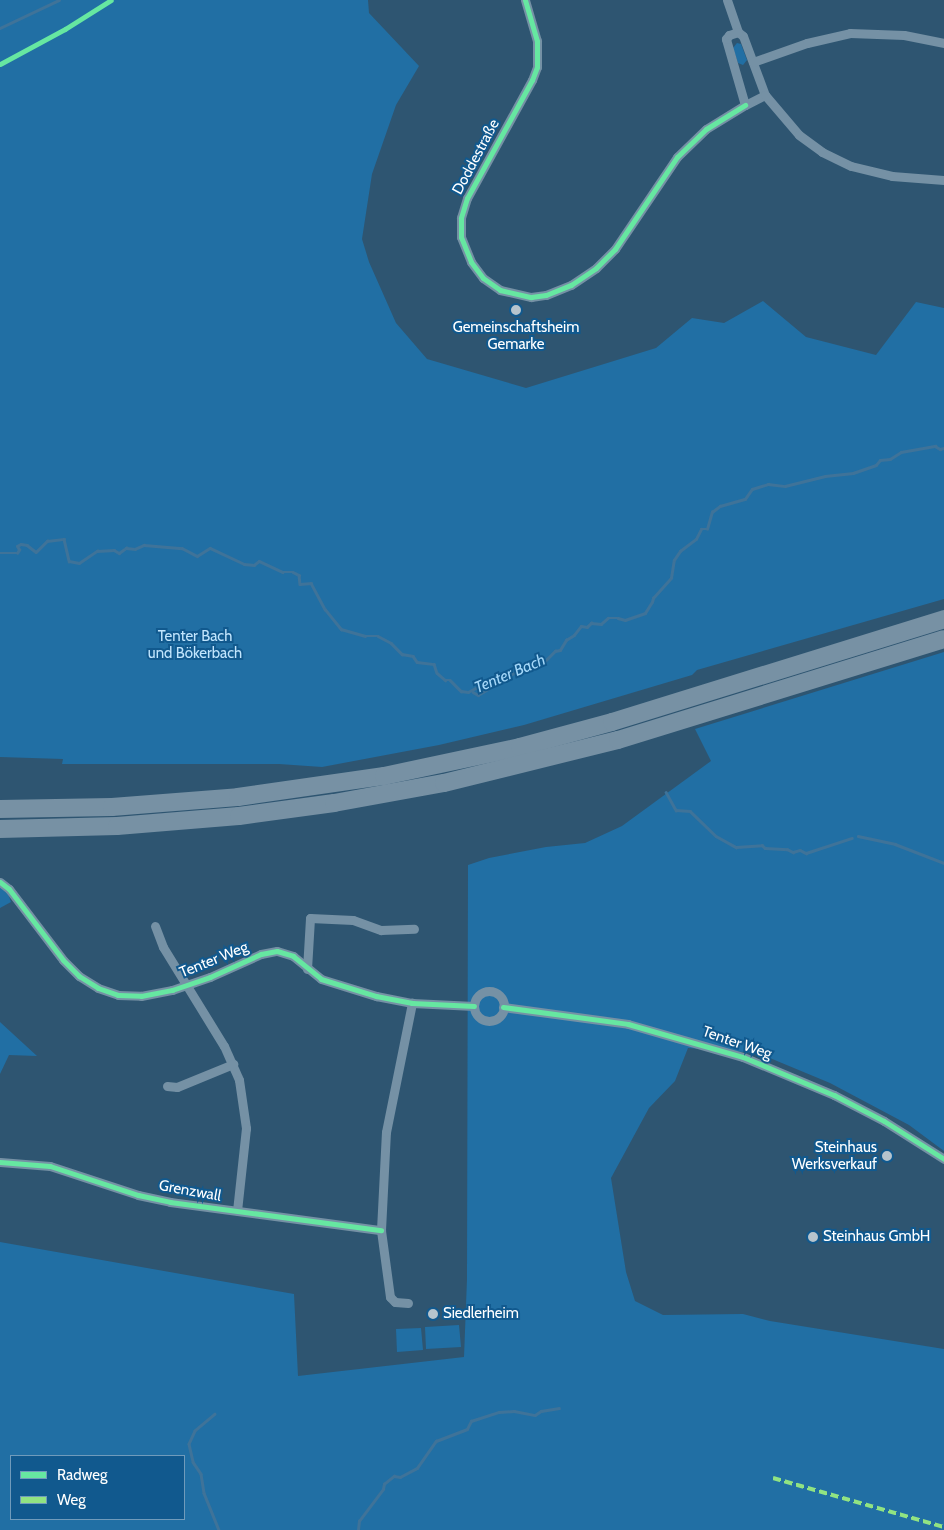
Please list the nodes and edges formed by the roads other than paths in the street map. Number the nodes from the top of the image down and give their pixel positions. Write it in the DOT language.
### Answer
graph roads {
  1 [pos="525,0"];
  2 [pos="727,0"];
  3 [pos="738,32"];
  4 [pos="944,43"];
  5 [pos="752,62"];
  6 [pos="765,95"];
  7 [pos="745,105"];
  8 [pos="944,180"];
  9 [pos="944,619"];
  10 [pos="944,638"];
  11 [pos="0,809"];
  12 [pos="0,829"];
  13 [pos="0,882"];
  14 [pos="155,926"];
  15 [pos="414,929"];
  16 [pos="307,970"];
  17 [pos="186,985"];
  18 [pos="412,1003"];
  19 [pos="474,1006"];
  20 [pos="503,1008"];
  21 [pos="233,1064"];
  22 [pos="167,1086"];
  23 [pos="944,1159"];
  24 [pos="0,1162"];
  25 [pos="237,1212"];
  26 [pos="381,1230"];
  27 [pos="408,1303"];
  1 -- 7 [label="street, Doddestraße"];
  2 -- 3 [label="street"];
  3 -- 5 [label="street"];
  3 -- 7 [label="street"];
  4 -- 5 [label="street"];
  5 -- 6 [label="street"];
  6 -- 7 [label="street, Doddestraße"];
  6 -- 8 [label="street"];
  9 -- 11 [label="highway"];
  10 -- 12 [label="highway"];
  13 -- 17 [label="street, Tenter Weg"];
  14 -- 17 [label="street, Tenter Weg"];
  15 -- 16 [label="street"];
  16 -- 17 [label="street, Tenter Weg"];
  16 -- 18 [label="street, Tenter Weg"];
  17 -- 21 [label="street, Grenzwall"];
  18 -- 19 [label="street, Tenter Weg"];
  18 -- 26 [label="street"];
  19 -- 20 [label="street"];
  19 -- 20 [label="street"];
  20 -- 23 [label="street, Tenter Weg"];
  21 -- 22 [label="street"];
  21 -- 25 [label="street, Grenzwall"];
  24 -- 25 [label="street, Grenzwall"];
  25 -- 26 [label="street, Grenzwall"];
  26 -- 27 [label="street"];
}
